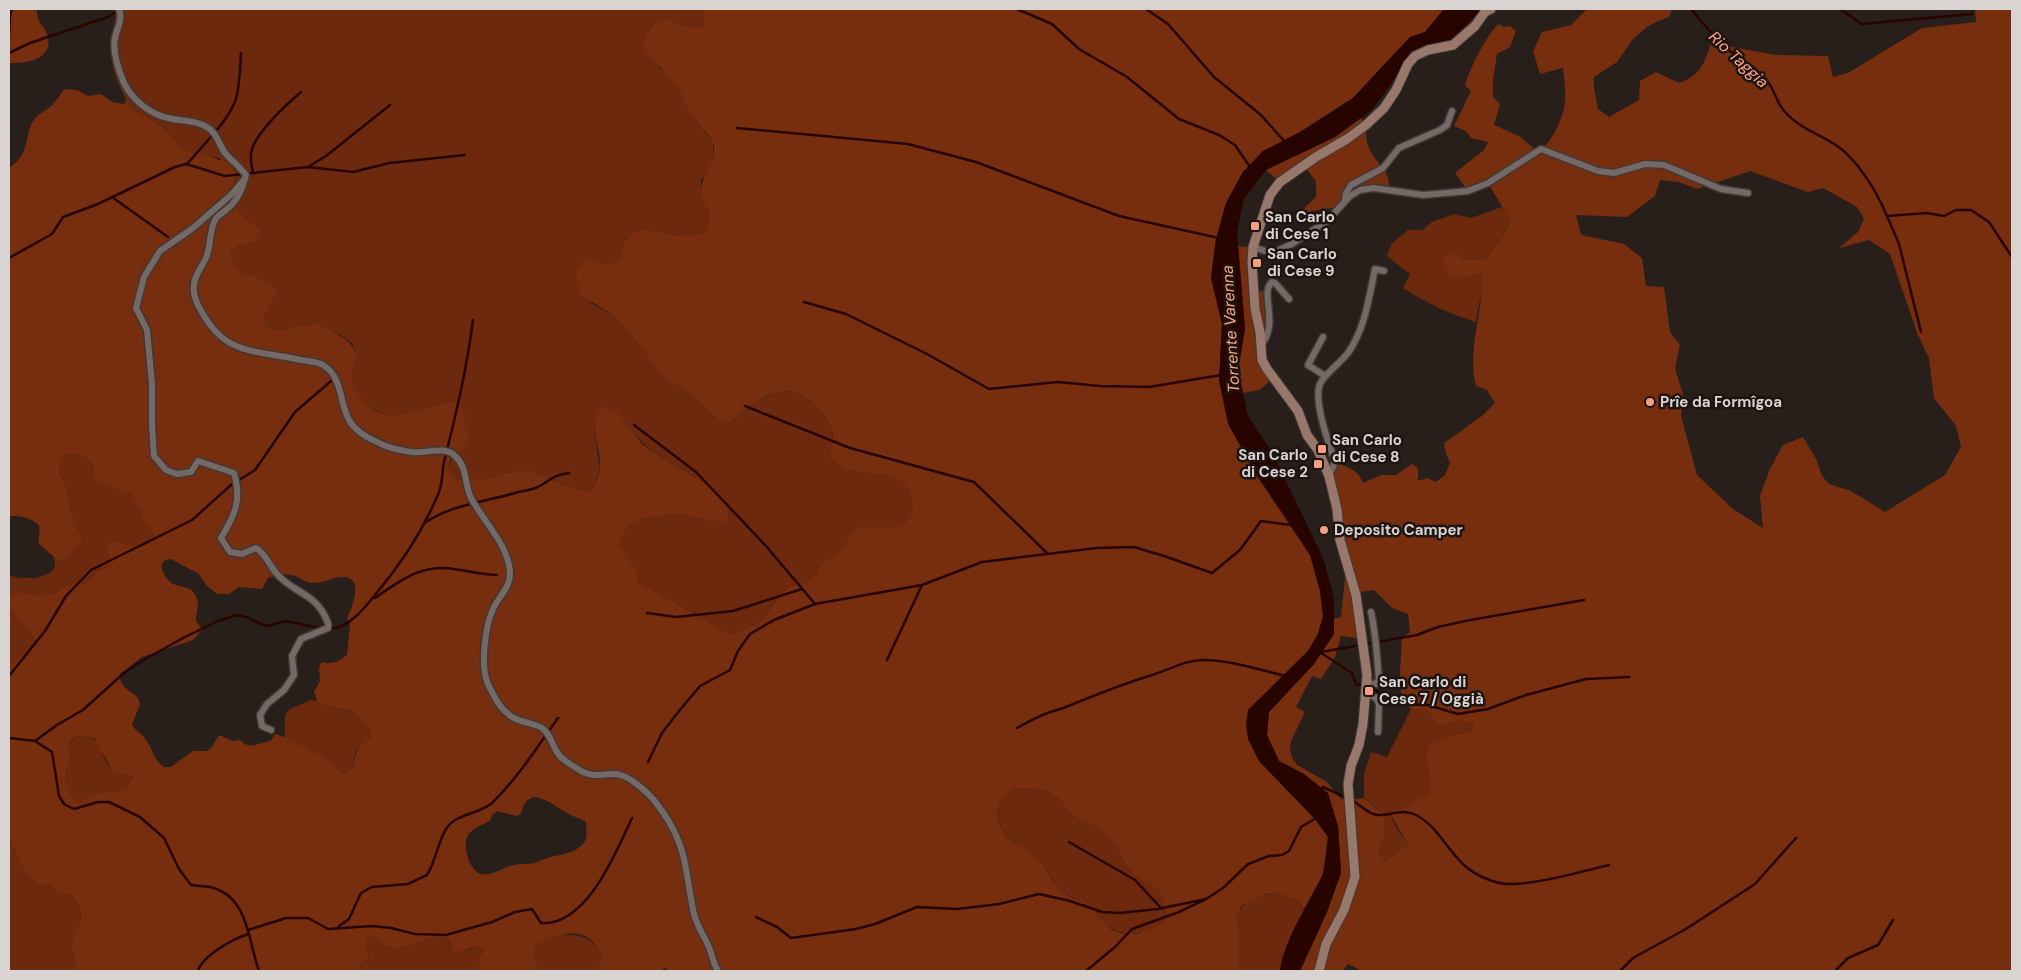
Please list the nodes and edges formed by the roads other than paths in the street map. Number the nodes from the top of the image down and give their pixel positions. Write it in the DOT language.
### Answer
graph roads {
  1 [pos="119,9"];
  2 [pos="1491,9"];
  3 [pos="1452,111"];
  4 [pos="244,180"];
  5 [pos="1748,193"];
  6 [pos="1345,201"];
  7 [pos="1253,247"];
  8 [pos="1384,270"];
  9 [pos="1289,298"];
  10 [pos="1323,337"];
  11 [pos="1261,345"];
  12 [pos="1325,376"];
  13 [pos="1329,476"];
  14 [pos="1371,612"];
  15 [pos="1367,683"];
  16 [pos="1366,693"];
  17 [pos="271,730"];
  18 [pos="1378,732"];
  19 [pos="718,971"];
  20 [pos="1319,971"];
  1 -- 4 [label="street"];
  2 -- 7 [label="street"];
  3 -- 6 [label="street"];
  4 -- 17 [label="street"];
  4 -- 19 [label="street"];
  5 -- 6 [label="street"];
  6 -- 7 [label="street"];
  7 -- 11 [label="street"];
  8 -- 12 [label="street"];
  9 -- 11 [label="street"];
  10 -- 12 [label="street"];
  11 -- 13 [label="street"];
  12 -- 13 [label="street"];
  13 -- 15 [label="street"];
  14 -- 15 [label="street"];
  15 -- 16 [label="street"];
  16 -- 18 [label="street"];
  16 -- 20 [label="street"];
}
